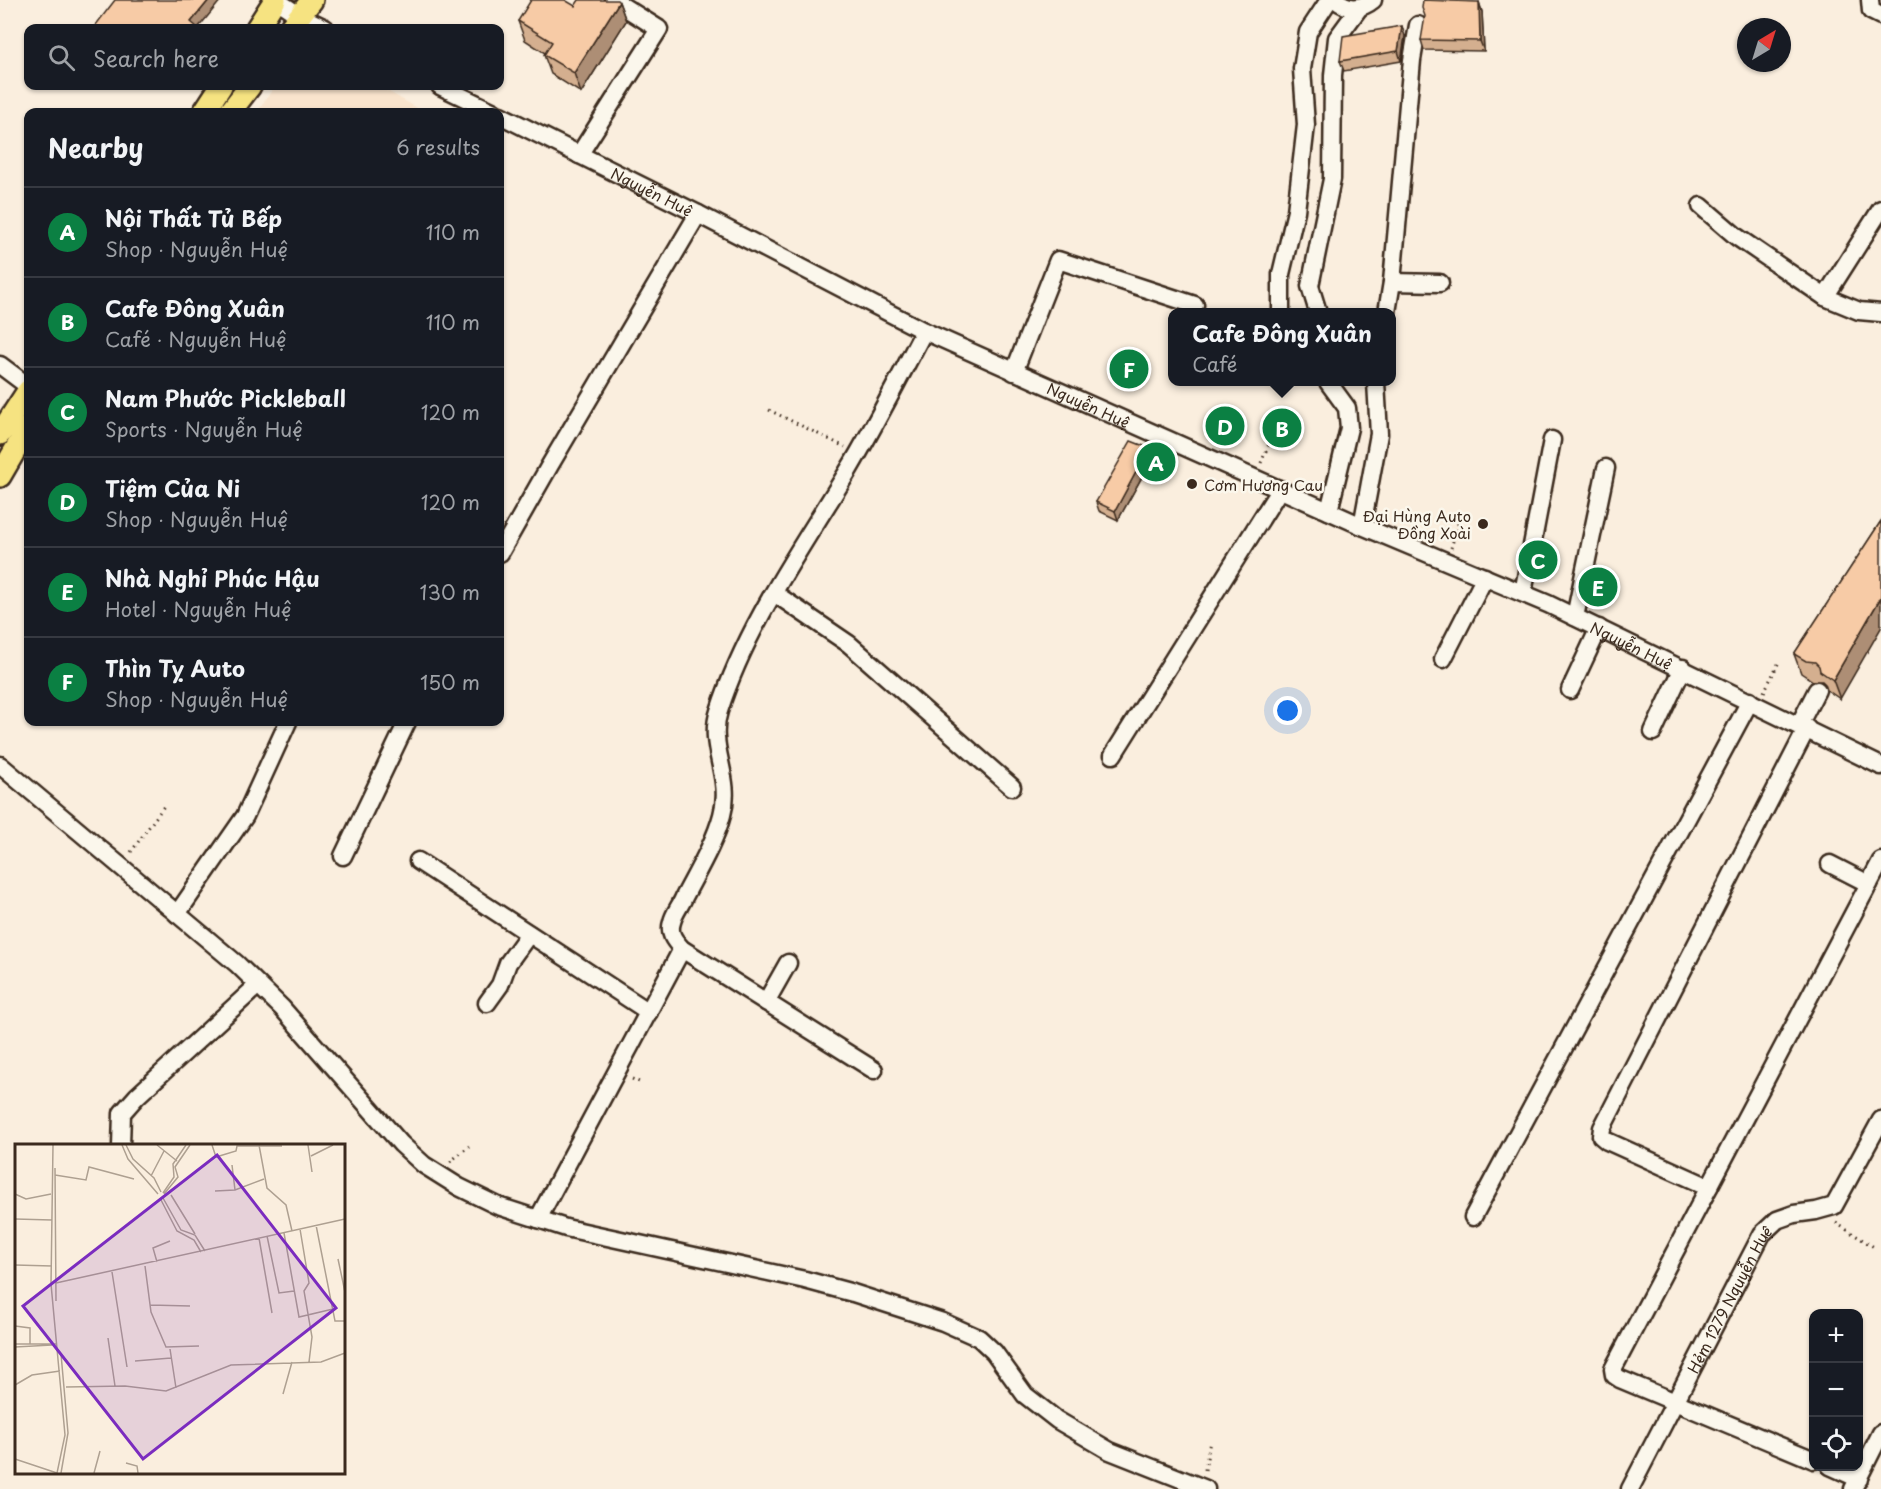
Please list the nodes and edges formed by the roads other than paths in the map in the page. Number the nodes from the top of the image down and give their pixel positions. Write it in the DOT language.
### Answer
graph roads {
  1 [pos="275,0"];
  2 [pos="613,0"];
  3 [pos="1329,0"];
  4 [pos="1336,0"];
  5 [pos="1870,0"];
  6 [pos="1366,4"];
  7 [pos="301,15"];
  8 [pos="1881,16"];
  9 [pos="260,24"];
  10 [pos="318,24"];
  11 [pos="1418,25"];
  12 [pos="218,90"];
  13 [pos="247,90"];
  14 [pos="448,90"];
  15 [pos="207,108"];
  16 [pos="234,108"];
  17 [pos="486,108"];
  18 [pos="504,117"];
  19 [pos="579,155"];
  20 [pos="1701,206"];
  21 [pos="1881,208"];
  22 [pos="698,214"];
  23 [pos="1392,282"];
  24 [pos="1440,283"];
  25 [pos="1825,297"];
  26 [pos="1195,305"];
  27 [pos="1281,308"];
  28 [pos="1317,308"];
  29 [pos="1388,308"];
  30 [pos="1881,313"];
  31 [pos="924,331"];
  32 [pos="3,369"];
  33 [pos="1014,372"];
  34 [pos="24,383"];
  35 [pos="1332,386"];
  36 [pos="1377,386"];
  37 [pos="24,397"];
  38 [pos="0,434"];
  39 [pos="24,435"];
  40 [pos="1552,440"];
  41 [pos="1606,468"];
  42 [pos="0,476"];
  43 [pos="1280,489"];
  44 [pos="1329,511"];
  45 [pos="1362,526"];
  46 [pos="504,546"];
  47 [pos="1485,577"];
  48 [pos="774,592"];
  49 [pos="1524,593"];
  50 [pos="1575,617"];
  51 [pos="1599,628"];
  52 [pos="1443,659"];
  53 [pos="1683,668"];
  54 [pos="1570,690"];
  55 [pos="1817,690"];
  56 [pos="1754,703"];
  57 [pos="286,726"];
  58 [pos="405,726"];
  59 [pos="1803,726"];
  60 [pos="1653,732"];
  61 [pos="1113,755"];
  62 [pos="0,765"];
  63 [pos="1881,765"];
  64 [pos="1012,787"];
  65 [pos="343,856"];
  66 [pos="418,861"];
  67 [pos="1881,861"];
  68 [pos="1830,864"];
  69 [pos="1869,884"];
  70 [pos="177,914"];
  71 [pos="529,934"];
  72 [pos="682,949"];
  73 [pos="788,963"];
  74 [pos="258,985"];
  75 [pos="487,1002"];
  76 [pos="766,1002"];
  77 [pos="649,1012"];
  78 [pos="874,1070"];
  79 [pos="1881,1120"];
  80 [pos="121,1144"];
  81 [pos="1709,1187"];
  82 [pos="1473,1217"];
  83 [pos="538,1219"];
  84 [pos="1676,1401"];
  85 [pos="1881,1433"];
  86 [pos="1809,1458"];
  87 [pos="1836,1471"];
  88 [pos="1856,1484"];
  89 [pos="1204,1488"];
  90 [pos="1630,1489"];
  1 -- 7 [label="street"];
  1 -- 9 [label="main road"];
  2 -- 19 [label="street"];
  3 -- 27 [label="street"];
  4 -- 6 [label="street"];
  5 -- 8 [label="street"];
  6 -- 28 [label="street"];
  7 -- 10 [label="street"];
  11 -- 23 [label="street"];
  12 -- 15 [label="main road"];
  13 -- 16 [label="main road"];
  14 -- 17 [label="street"];
  18 -- 19 [label="street, Nguyễn Huệ"];
  19 -- 22 [label="street, Nguyễn Huệ"];
  20 -- 25 [label="street"];
  21 -- 25 [label="street"];
  22 -- 31 [label="street, Nguyễn Huệ"];
  22 -- 46 [label="street"];
  23 -- 24 [label="street"];
  23 -- 29 [label="street"];
  25 -- 30 [label="street"];
  26 -- 33 [label="street"];
  31 -- 33 [label="street, Nguyễn Huệ"];
  31 -- 48 [label="street"];
  32 -- 34 [label="street"];
  33 -- 43 [label="street, Nguyễn Huệ"];
  35 -- 44 [label="street"];
  36 -- 45 [label="street"];
  37 -- 38 [label="main road"];
  39 -- 42 [label="main road"];
  40 -- 49 [label="street"];
  41 -- 50 [label="street"];
  43 -- 44 [label="street, Nguyễn Huệ"];
  43 -- 61 [label="street"];
  44 -- 45 [label="street, Nguyễn Huệ"];
  45 -- 47 [label="street, Nguyễn Huệ"];
  47 -- 49 [label="street, Nguyễn Huệ"];
  47 -- 52 [label="street"];
  48 -- 64 [label="street"];
  48 -- 72 [label="street"];
  49 -- 50 [label="street, Nguyễn Huệ"];
  50 -- 51 [label="street, Nguyễn Huệ"];
  51 -- 53 [label="street, Nguyễn Huệ"];
  51 -- 54 [label="street"];
  53 -- 56 [label="street, Nguyễn Huệ"];
  53 -- 60 [label="street"];
  55 -- 59 [label="street"];
  56 -- 59 [label="street, Nguyễn Huệ"];
  56 -- 82 [label="street"];
  57 -- 70 [label="street"];
  58 -- 65 [label="street"];
  59 -- 63 [label="street, Nguyễn Huệ"];
  59 -- 81 [label="street"];
  62 -- 70 [label="street"];
  66 -- 71 [label="street"];
  67 -- 69 [label="street"];
  68 -- 69 [label="street"];
  69 -- 81 [label="street"];
  70 -- 74 [label="street"];
  71 -- 75 [label="street"];
  71 -- 77 [label="street"];
  72 -- 76 [label="street"];
  72 -- 77 [label="street"];
  73 -- 76 [label="street"];
  74 -- 80 [label="street"];
  74 -- 83 [label="street"];
  76 -- 78 [label="street"];
  77 -- 83 [label="street"];
  79 -- 84 [label="street, Hẻm 1279 Nguyễn Huệ"];
  81 -- 84 [label="street"];
  83 -- 89 [label="street"];
  84 -- 86 [label="street"];
  84 -- 90 [label="street, Hẻm 1279 Nguyễn Huệ"];
  85 -- 88 [label="street"];
  87 -- 88 [label="street"];
}
